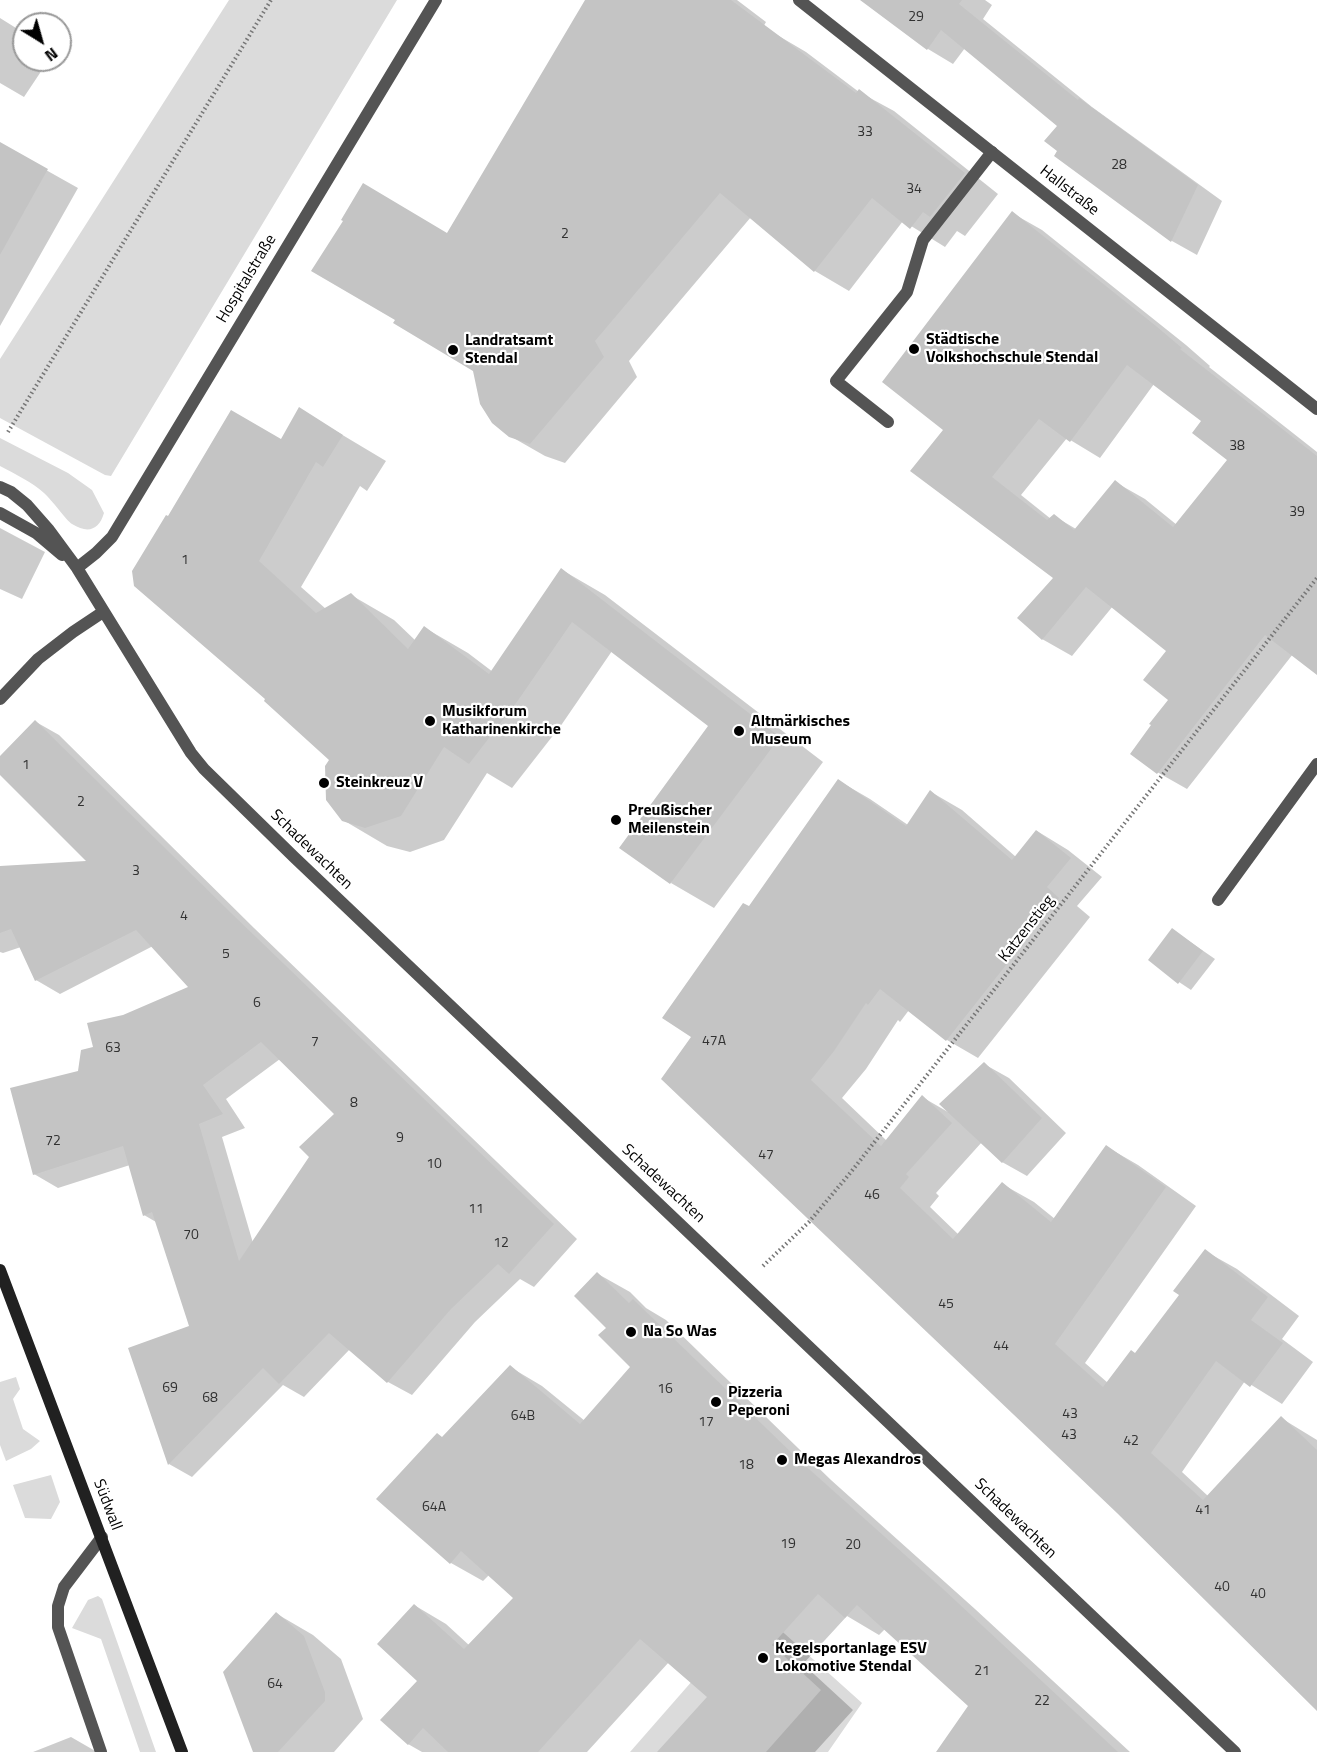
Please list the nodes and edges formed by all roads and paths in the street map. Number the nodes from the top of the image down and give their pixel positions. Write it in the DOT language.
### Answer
graph roads {
  1 [pos="271,0"];
  2 [pos="436,0"];
  3 [pos="799,0"];
  4 [pos="992,152"];
  5 [pos="1317,409"];
  6 [pos="888,422"];
  7 [pos="8,432"];
  8 [pos="0,487"];
  9 [pos="0,513"];
  10 [pos="76,568"];
  11 [pos="1317,578"];
  12 [pos="103,612"];
  13 [pos="0,699"];
  14 [pos="1317,764"];
  15 [pos="1218,900"];
  16 [pos="0,1270"];
  17 [pos="744,1284"];
  18 [pos="102,1537"];
  19 [pos="101,1752"];
  20 [pos="182,1752"];
  21 [pos="1235,1752"];
  1 -- 7 [label="path"];
  2 -- 10 [label="street, Hospitalstraße"];
  3 -- 4 [label="street, Hallstraße"];
  4 -- 5 [label="street, Hallstraße"];
  4 -- 6 [label="street"];
  8 -- 10 [label="street, Schadewachten"];
  9 -- 10 [label="street, Schadewachten"];
  10 -- 12 [label="street, Schadewachten"];
  11 -- 17 [label="path, Katzenstieg"];
  12 -- 13 [label="street"];
  12 -- 17 [label="street, Schadewachten"];
  14 -- 15 [label="street"];
  16 -- 18 [label="main road, Südwall"];
  17 -- 21 [label="street, Schadewachten"];
  18 -- 19 [label="street"];
  18 -- 20 [label="main road, Südwall"];
}
